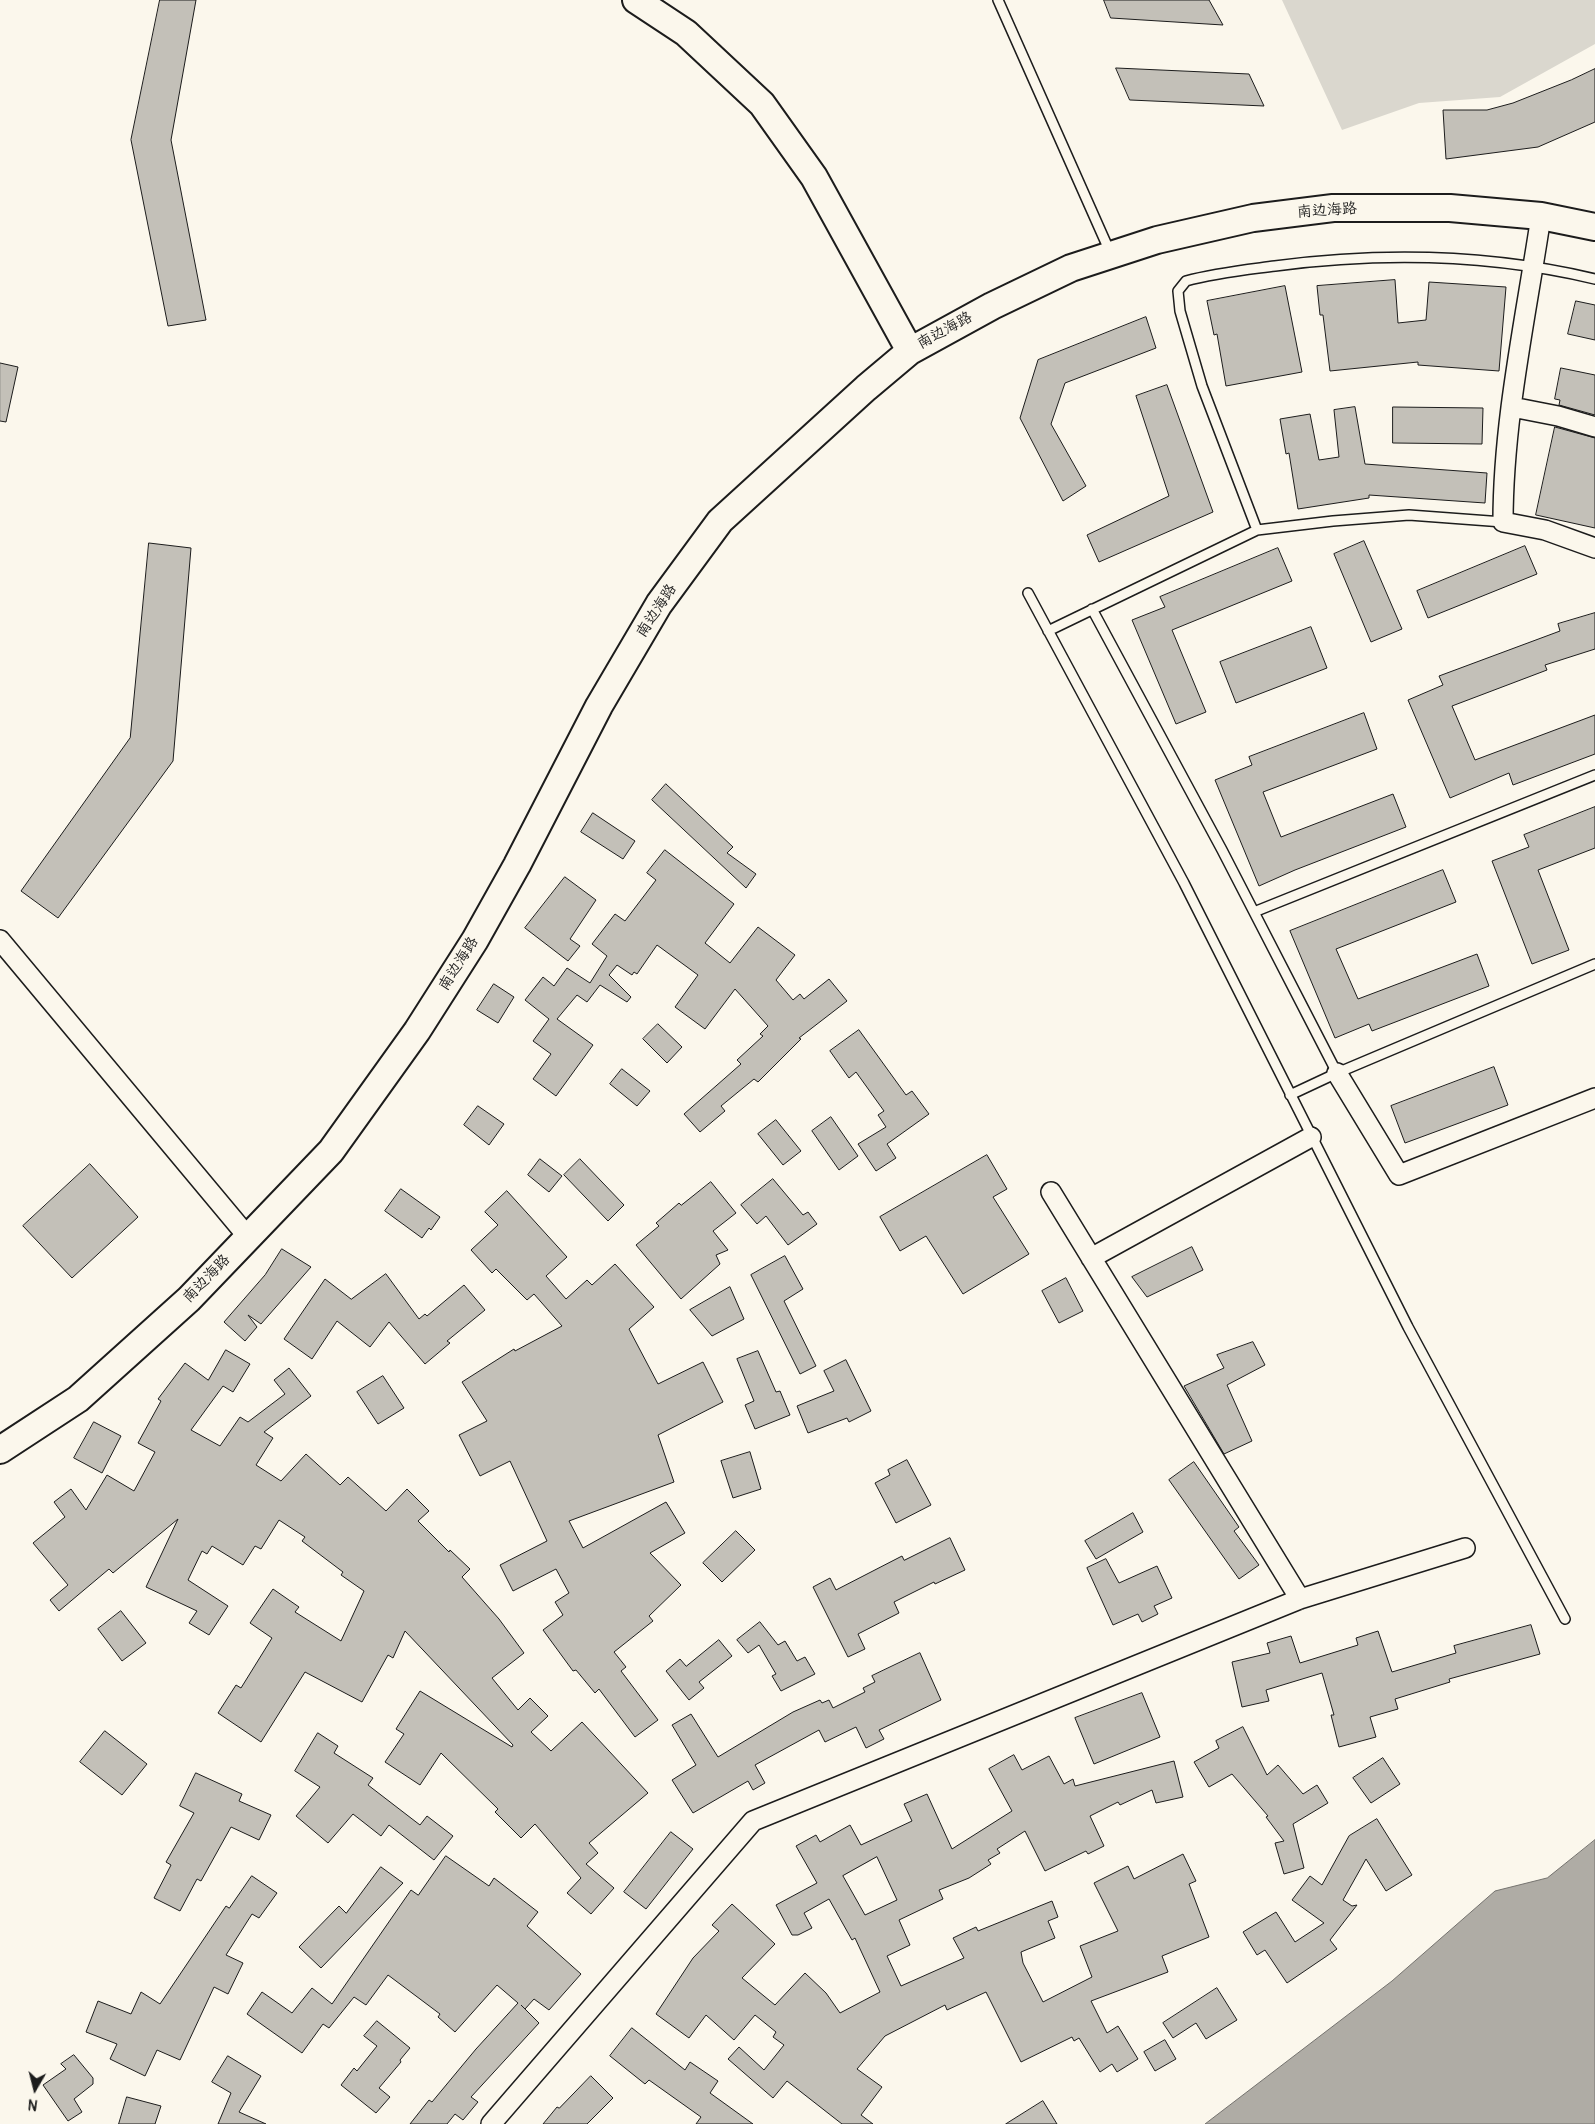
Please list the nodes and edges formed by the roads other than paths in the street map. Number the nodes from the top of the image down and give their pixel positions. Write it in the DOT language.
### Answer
graph roads {
  1 [pos="636,0"];
  2 [pos="998,0"];
  3 [pos="1541,216"];
  4 [pos="1595,228"];
  5 [pos="1112,255"];
  6 [pos="1533,266"];
  7 [pos="1595,279"];
  8 [pos="910,351"];
  9 [pos="1512,407"];
  10 [pos="1595,427"];
  11 [pos="1503,522"];
  12 [pos="1257,530"];
  13 [pos="1595,548"];
  14 [pos="1028,593"];
  15 [pos="1092,609"];
  16 [pos="1048,631"];
  17 [pos="1595,775"];
  18 [pos="1254,912"];
  19 [pos="0,940"];
  20 [pos="1595,964"];
  21 [pos="1337,1073"];
  22 [pos="1290,1095"];
  23 [pos="1595,1098"];
  24 [pos="1311,1137"];
  25 [pos="1051,1192"];
  26 [pos="248,1238"];
  27 [pos="1091,1258"];
  28 [pos="0,1450"];
  29 [pos="1465,1548"];
  30 [pos="1300,1599"];
  31 [pos="1565,1619"];
  32 [pos="491,2124"];
  1 -- 8 [label="main road"];
  2 -- 5 [label="lane"];
  3 -- 4 [label="main road, 南边海路"];
  3 -- 5 [label="main road, 南边海路"];
  3 -- 6 [label="street"];
  5 -- 8 [label="main road, 南边海路"];
  6 -- 7 [label="lane"];
  6 -- 9 [label="street"];
  6 -- 12 [label="lane"];
  8 -- 26 [label="main road, 南边海路"];
  9 -- 10 [label="street"];
  9 -- 11 [label="street"];
  11 -- 12 [label="lane"];
  11 -- 13 [label="street"];
  12 -- 15 [label="lane"];
  14 -- 16 [label="lane"];
  15 -- 16 [label="lane"];
  15 -- 18 [label="lane"];
  16 -- 22 [label="lane"];
  17 -- 18 [label="lane"];
  18 -- 21 [label="lane"];
  19 -- 26 [label="street"];
  20 -- 21 [label="lane"];
  21 -- 22 [label="lane"];
  21 -- 23 [label="street"];
  22 -- 24 [label="lane"];
  24 -- 27 [label="street"];
  24 -- 31 [label="lane"];
  25 -- 27 [label="street"];
  26 -- 28 [label="main road, 南边海路"];
  27 -- 30 [label="street"];
  29 -- 30 [label="street"];
  30 -- 32 [label="street"];
}
